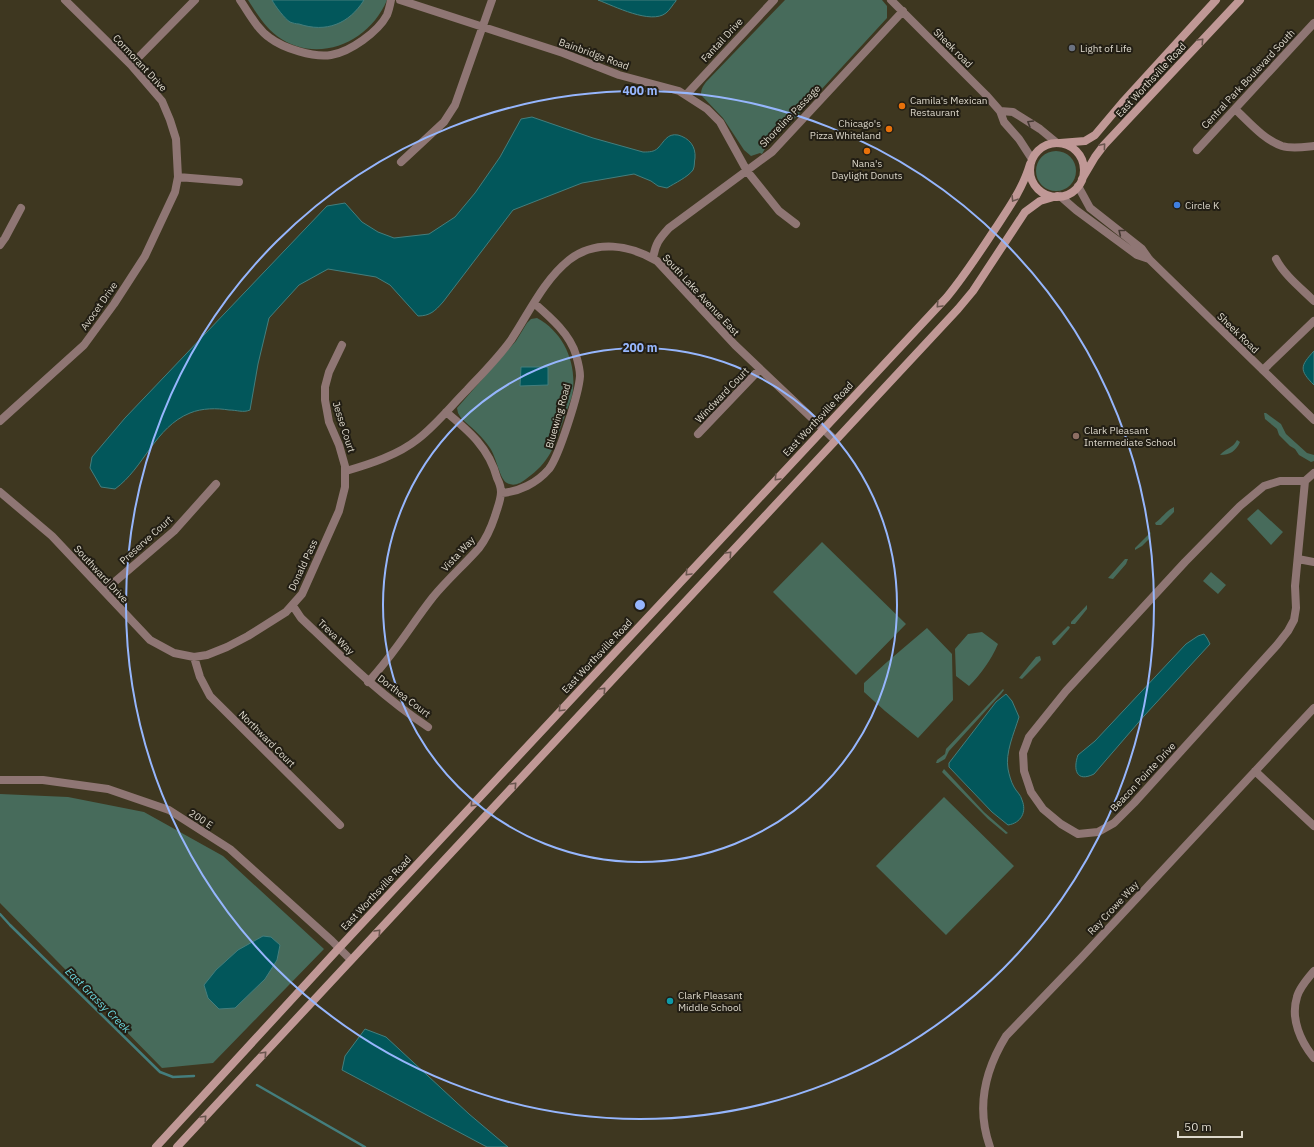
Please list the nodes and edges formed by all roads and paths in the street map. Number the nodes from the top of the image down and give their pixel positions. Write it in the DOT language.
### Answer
graph roads {
  1 [pos="66,0"];
  2 [pos="195,0"];
  3 [pos="240,0"];
  4 [pos="391,0"];
  5 [pos="400,0"];
  6 [pos="492,0"];
  7 [pos="774,0"];
  8 [pos="891,0"];
  9 [pos="1216,0"];
  10 [pos="1240,0"];
  11 [pos="903,11"];
  12 [pos="1314,23"];
  13 [pos="483,27"];
  14 [pos="131,66"];
  15 [pos="686,95"];
  16 [pos="1235,109"];
  17 [pos="1000,111"];
  18 [pos="1059,143"];
  19 [pos="1314,146"];
  20 [pos="1197,150"];
  21 [pos="1032,161"];
  22 [pos="401,162"];
  23 [pos="747,171"];
  24 [pos="178,177"];
  25 [pos="239,182"];
  26 [pos="1080,182"];
  27 [pos="1058,196"];
  28 [pos="21,208"];
  29 [pos="796,224"];
  30 [pos="0,245"];
  31 [pos="653,259"];
  32 [pos="1149,259"];
  33 [pos="1276,259"];
  34 [pos="1314,301"];
  35 [pos="534,303"];
  36 [pos="1314,321"];
  37 [pos="342,345"];
  38 [pos="760,369"];
  39 [pos="1263,370"];
  40 [pos="446,412"];
  41 [pos="1314,420"];
  42 [pos="0,421"];
  43 [pos="822,429"];
  44 [pos="698,434"];
  45 [pos="835,440"];
  46 [pos="346,471"];
  47 [pos="1314,473"];
  48 [pos="1305,481"];
  49 [pos="216,484"];
  50 [pos="0,492"];
  51 [pos="501,493"];
  52 [pos="1298,559"];
  53 [pos="1314,562"];
  54 [pos="104,591"];
  55 [pos="293,606"];
  56 [pos="194,657"];
  57 [pos="368,682"];
  58 [pos="1314,708"];
  59 [pos="428,727"];
  60 [pos="1255,771"];
  61 [pos="0,780"];
  62 [pos="340,825"];
  63 [pos="1314,826"];
  64 [pos="339,948"];
  65 [pos="351,960"];
  66 [pos="1314,971"];
  67 [pos="1314,1058"];
  68 [pos="156,1147"];
  69 [pos="177,1147"];
  70 [pos="990,1147"];
  1 -- 14 [label="street, Cormorant Drive"];
  2 -- 14 [label="street"];
  3 -- 4 [label="street"];
  5 -- 13 [label="street, Bainbridge Road"];
  6 -- 13 [label="street"];
  7 -- 15 [label="street, Fantail Drive"];
  8 -- 11 [label="street, Sheek road"];
  9 -- 18 [label="main road, East Worthsville Road"];
  26 -- 10 [label="main road, East Worthsville Road, one-way"];
  11 -- 17 [label="street, Sheek road"];
  11 -- 23 [label="street, Shoreline Passage"];
  12 -- 16 [label="street, Central Park Boulevard South"];
  13 -- 15 [label="street, Bainbridge Road"];
  13 -- 22 [label="street"];
  14 -- 24 [label="street, Cormorant Drive"];
  15 -- 23 [label="street, Bainbridge Road"];
  16 -- 19 [label="street"];
  16 -- 20 [label="street, Central Park Boulevard South"];
  18 -- 17 [label="street, one-way"];
  17 -- 21 [label="street, Sheek road"];
  18 -- 21 [label="main road"];
  18 -- 26 [label="main road"];
  21 -- 27 [label="main road"];
  21 -- 43 [label="main road, East Worthsville Road, one-way"];
  23 -- 29 [label="street, Bainbridge Road"];
  23 -- 31 [label="street, Shoreline Passage"];
  24 -- 25 [label="street"];
  24 -- 42 [label="street, Avocet Drive"];
  26 -- 27 [label="main road"];
  32 -- 26 [label="street, Sheek Road, one-way"];
  27 -- 32 [label="street, Sheek Road"];
  27 -- 45 [label="main road"];
  28 -- 30 [label="street"];
  31 -- 35 [label="street, South Lake Avenue East"];
  31 -- 38 [label="street, South Lake Avenue East"];
  32 -- 39 [label="street, Sheek Road"];
  33 -- 34 [label="street"];
  35 -- 40 [label="street, South Lake Avenue East"];
  35 -- 51 [label="street, Bluewing Road"];
  36 -- 39 [label="street"];
  37 -- 46 [label="street, Jesse Court"];
  38 -- 43 [label="street, South Lake Avenue East"];
  38 -- 44 [label="street, Windward Court"];
  39 -- 41 [label="street, Sheek Road"];
  40 -- 46 [label="street, South Lake Avenue East"];
  40 -- 51 [label="street, Vista Way"];
  43 -- 45 [label="street, South Lake Avenue East"];
  43 -- 64 [label="main road, East Worthsville Road, one-way"];
  65 -- 45 [label="main road, one-way"];
  46 -- 55 [label="street, Donald Pass"];
  47 -- 48 [label="street"];
  48 -- 52 [label="street, Beacon Pointe Drive"];
  48 -- 52 [label="street, Beacon Pointe Drive"];
  49 -- 54 [label="street, Preserve Court"];
  50 -- 54 [label="street, Southward Drive"];
  51 -- 57 [label="street, Vista Way"];
  52 -- 53 [label="street"];
  54 -- 56 [label="street, Southward Drive"];
  55 -- 56 [label="street, Donald Pass"];
  55 -- 57 [label="street, Treva Way"];
  56 -- 62 [label="street, Northward Court"];
  57 -- 59 [label="street, Dorthea Court"];
  58 -- 60 [label="street, Ray Crowe Way"];
  60 -- 63 [label="street"];
  60 -- 70 [label="street, Ray Crowe Way"];
  61 -- 64 [label="street, 200 E"];
  64 -- 65 [label="street, 200 E"];
  64 -- 68 [label="main road, East Worthsville Road"];
  69 -- 65 [label="main road, one-way"];
  66 -- 67 [label="street"];
}
